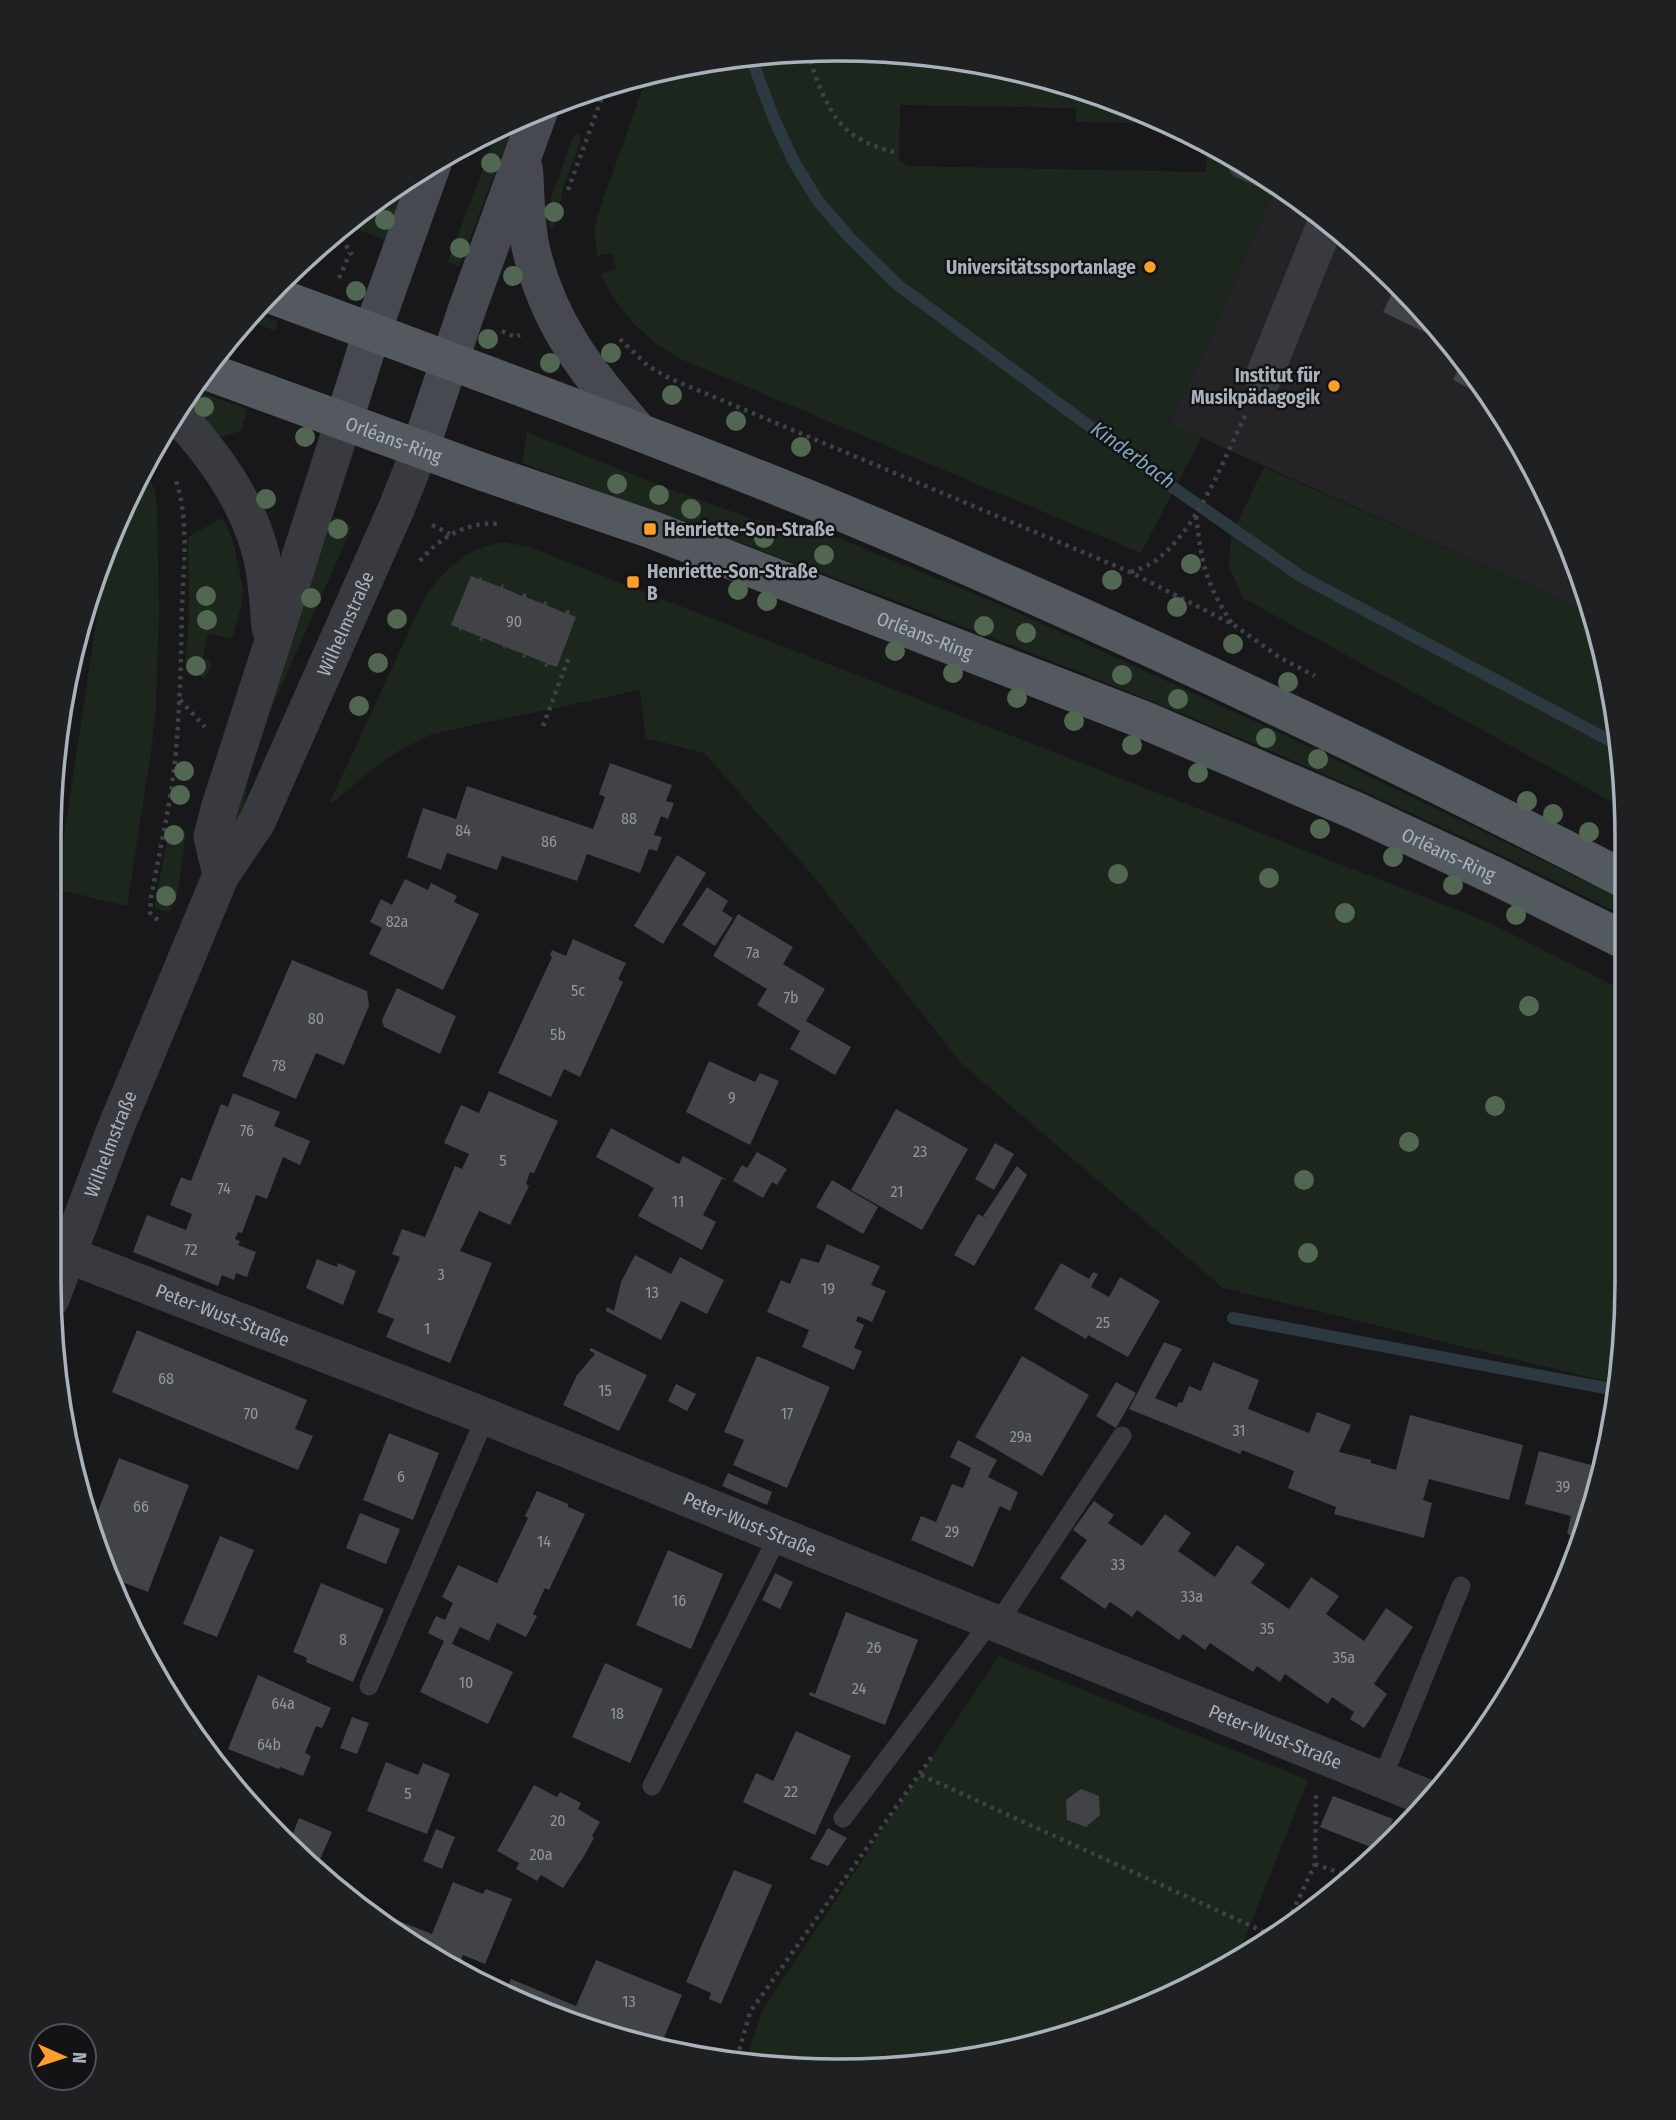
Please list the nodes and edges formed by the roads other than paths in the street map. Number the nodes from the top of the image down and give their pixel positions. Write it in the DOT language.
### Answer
graph roads {
  1 [pos="535,123"];
  2 [pos="524,153"];
  3 [pos="427,179"];
  4 [pos="1322,231"];
  5 [pos="280,298"];
  6 [pos="372,332"];
  7 [pos="450,362"];
  8 [pos="215,374"];
  9 [pos="1263,378"];
  10 [pos="344,420"];
  11 [pos="182,422"];
  12 [pos="638,431"];
  13 [pos="420,449"];
  14 [pos="271,643"];
  15 [pos="1615,874"];
  16 [pos="221,875"];
  17 [pos="1615,936"];
  18 [pos="68,1255"];
  19 [pos="61,1273"];
  20 [pos="486,1416"];
  21 [pos="1122,1436"];
  22 [pos="779,1534"];
  23 [pos="1461,1586"];
  24 [pos="995,1622"];
  25 [pos="369,1686"];
  26 [pos="1382,1779"];
  27 [pos="652,1786"];
  28 [pos="1421,1795"];
  29 [pos="843,1818"];
  1 -- 2 [label="main road"];
  2 -- 7 [label="main road"];
  2 -- 12 [label="main road"];
  3 -- 6 [label="main road"];
  4 -- 9 [label="street"];
  5 -- 6 [label="main road"];
  6 -- 7 [label="main road"];
  6 -- 10 [label="main road"];
  7 -- 12 [label="main road"];
  7 -- 13 [label="main road, Wilhelmstraße"];
  8 -- 10 [label="main road, Orléans-Ring"];
  10 -- 13 [label="main road, Orléans-Ring"];
  10 -- 14 [label="street"];
  11 -- 14 [label="street"];
  12 -- 15 [label="main road"];
  13 -- 16 [label="street, Wilhelmstraße"];
  13 -- 17 [label="main road, Orléans-Ring"];
  14 -- 16 [label="street"];
  16 -- 18 [label="street, Wilhelmstraße"];
  18 -- 19 [label="street, Wilhelmstraße"];
  18 -- 20 [label="street, Peter-Wust-Straße"];
  20 -- 22 [label="street, Peter-Wust-Straße"];
  20 -- 25 [label="lane"];
  21 -- 24 [label="lane"];
  22 -- 24 [label="street, Peter-Wust-Straße"];
  22 -- 27 [label="lane"];
  23 -- 26 [label="lane"];
  24 -- 26 [label="street, Peter-Wust-Straße"];
  24 -- 29 [label="lane"];
  26 -- 28 [label="street, Peter-Wust-Straße"];
}
